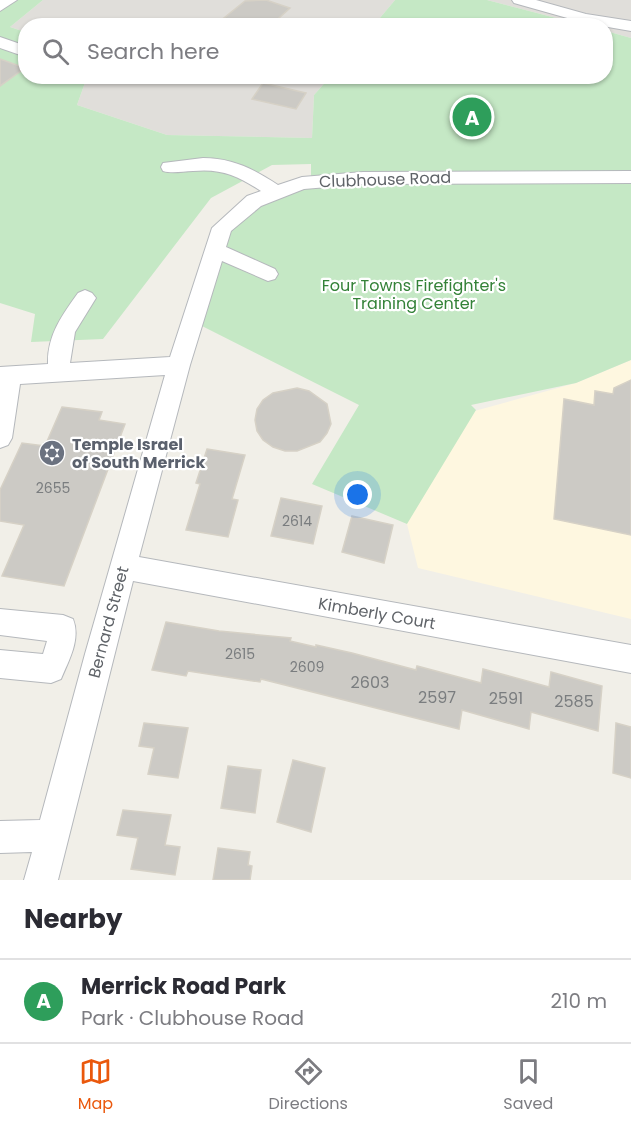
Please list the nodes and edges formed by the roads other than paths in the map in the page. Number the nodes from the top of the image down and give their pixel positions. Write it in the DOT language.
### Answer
graph roads {
  1 [pos="10,0"];
  2 [pos="520,0"];
  3 [pos="0,6"];
  4 [pos="631,17"];
  5 [pos="573,18"];
  6 [pos="585,18"];
  7 [pos="613,23"];
  8 [pos="631,26"];
  9 [pos="613,29"];
  10 [pos="631,33"];
  11 [pos="0,42"];
  12 [pos="18,49"];
  13 [pos="631,177"];
  14 [pos="275,192"];
  15 [pos="256,200"];
  16 [pos="215,250"];
  17 [pos="268,274"];
  18 [pos="179,364"];
  19 [pos="5,376"];
  20 [pos="0,438"];
  21 [pos="123,567"];
  22 [pos="0,622"];
  23 [pos="59,650"];
  24 [pos="99,654"];
  25 [pos="631,658"];
  26 [pos="0,664"];
  27 [pos="53,836"];
  28 [pos="0,837"];
  29 [pos="41,880"];
  1 -- 3 [label="street"];
  2 -- 4 [label="street"];
  2 -- 5 [label="street"];
  2 -- 6 [label="street"];
  7 -- 8 [label="street"];
  9 -- 10 [label="street"];
  11 -- 12 [label="street"];
  13 -- 14 [label="street, Clubhouse Road"];
  14 -- 15 [label="street, Clubhouse Road"];
  14 -- 15 [label="street"];
  15 -- 16 [label="street, Clubhouse Road"];
  16 -- 17 [label="street"];
  16 -- 18 [label="street, Clubhouse Road"];
  18 -- 19 [label="street"];
  18 -- 21 [label="street, Bernard Street"];
  19 -- 20 [label="street"];
  21 -- 24 [label="street, Bernard Street"];
  21 -- 25 [label="street, Kimberly Court"];
  22 -- 23 [label="street"];
  23 -- 24 [label="street"];
  23 -- 26 [label="street"];
  24 -- 27 [label="street, Bernard Street"];
  27 -- 28 [label="street"];
  27 -- 29 [label="street, Bernard Street"];
}
